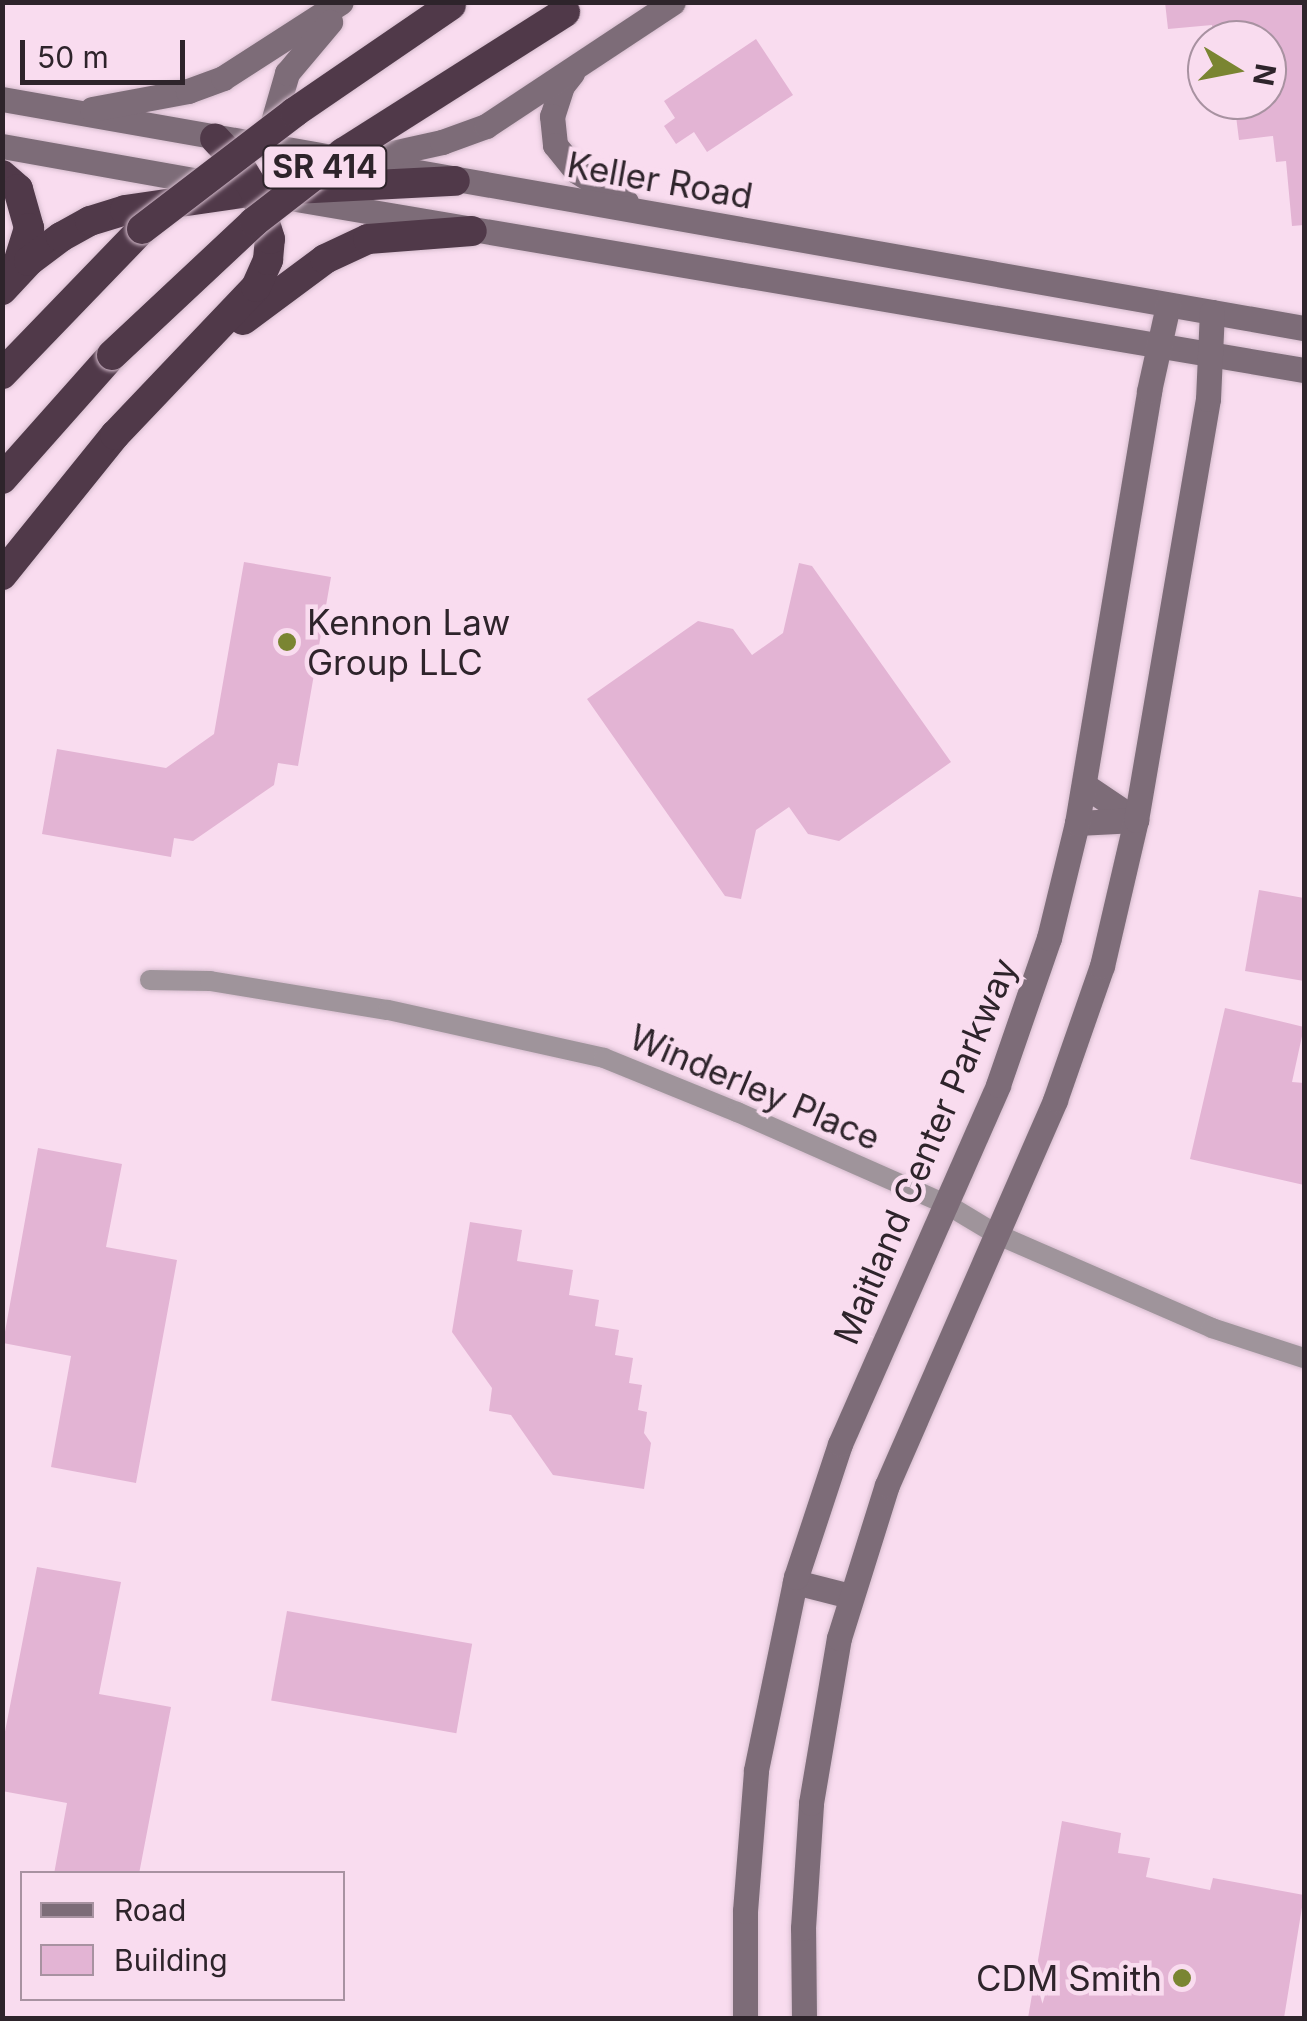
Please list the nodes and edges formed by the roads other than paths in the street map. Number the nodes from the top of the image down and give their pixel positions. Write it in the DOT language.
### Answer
graph roads {
  1 [pos="341,2"];
  2 [pos="352,2"];
  3 [pos="673,2"];
  4 [pos="453,4"];
  5 [pos="572,7"];
  6 [pos="581,62"];
  7 [pos="2,99"];
  8 [pos="73,112"];
  9 [pos="215,138"];
  10 [pos="2,146"];
  11 [pos="272,148"];
  12 [pos="348,162"];
  13 [pos="2,174"];
  14 [pos="290,182"];
  15 [pos="455,182"];
  16 [pos="252,186"];
  17 [pos="328,205"];
  18 [pos="635,208"];
  19 [pos="472,231"];
  20 [pos="8,284"];
  21 [pos="1168,305"];
  22 [pos="1212,312"];
  23 [pos="1304,328"];
  24 [pos="206,344"];
  25 [pos="1159,345"];
  26 [pos="1210,354"];
  27 [pos="8,367"];
  28 [pos="1304,370"];
  29 [pos="2,479"];
  30 [pos="2,575"];
  31 [pos="1084,785"];
  32 [pos="1136,820"];
  33 [pos="1077,822"];
  34 [pos="150,980"];
  35 [pos="946,1204"];
  36 [pos="996,1234"];
  37 [pos="1304,1358"];
  38 [pos="795,1582"];
  39 [pos="850,1596"];
  40 [pos="745,2018"];
  41 [pos="804,2018"];
  1 -- 8 [label="street"];
  2 -- 11 [label="street"];
  3 -- 6 [label="street"];
  4 -- 27 [label="highway, SR 414, bridge"];
  5 -- 29 [label="highway, SR 414, bridge"];
  6 -- 12 [label="street"];
  6 -- 18 [label="street"];
  7 -- 8 [label="street, Keller Road"];
  8 -- 9 [label="street, Keller Road"];
  9 -- 11 [label="street, Keller Road"];
  9 -- 16 [label="highway"];
  10 -- 16 [label="street"];
  11 -- 12 [label="street, Keller Road"];
  11 -- 14 [label="street"];
  12 -- 14 [label="street"];
  12 -- 15 [label="street, Keller Road"];
  13 -- 20 [label="highway"];
  14 -- 15 [label="highway"];
  14 -- 16 [label="highway"];
  14 -- 17 [label="street"];
  15 -- 18 [label="street, Keller Road"];
  16 -- 17 [label="street"];
  16 -- 20 [label="highway"];
  16 -- 24 [label="highway"];
  17 -- 19 [label="street"];
  18 -- 21 [label="street, Keller Road"];
  19 -- 24 [label="highway"];
  19 -- 25 [label="street"];
  21 -- 22 [label="street, Keller Road"];
  21 -- 25 [label="street, Maitland Center Parkway"];
  22 -- 23 [label="street, Keller Road"];
  22 -- 26 [label="street"];
  24 -- 30 [label="highway"];
  25 -- 26 [label="street"];
  25 -- 31 [label="street, Maitland Center Parkway"];
  26 -- 28 [label="street"];
  26 -- 32 [label="street"];
  31 -- 32 [label="street"];
  31 -- 33 [label="street, Maitland Center Parkway"];
  32 -- 33 [label="street"];
  32 -- 36 [label="street"];
  33 -- 35 [label="street, Maitland Center Parkway"];
  34 -- 35 [label="street, Winderley Place"];
  35 -- 36 [label="street, Winderley Place"];
  35 -- 38 [label="street, Maitland Center Parkway"];
  36 -- 37 [label="street, Winderley Place"];
  36 -- 39 [label="street"];
  38 -- 39 [label="street"];
  38 -- 40 [label="street, Maitland Center Parkway"];
  39 -- 41 [label="street"];
}
